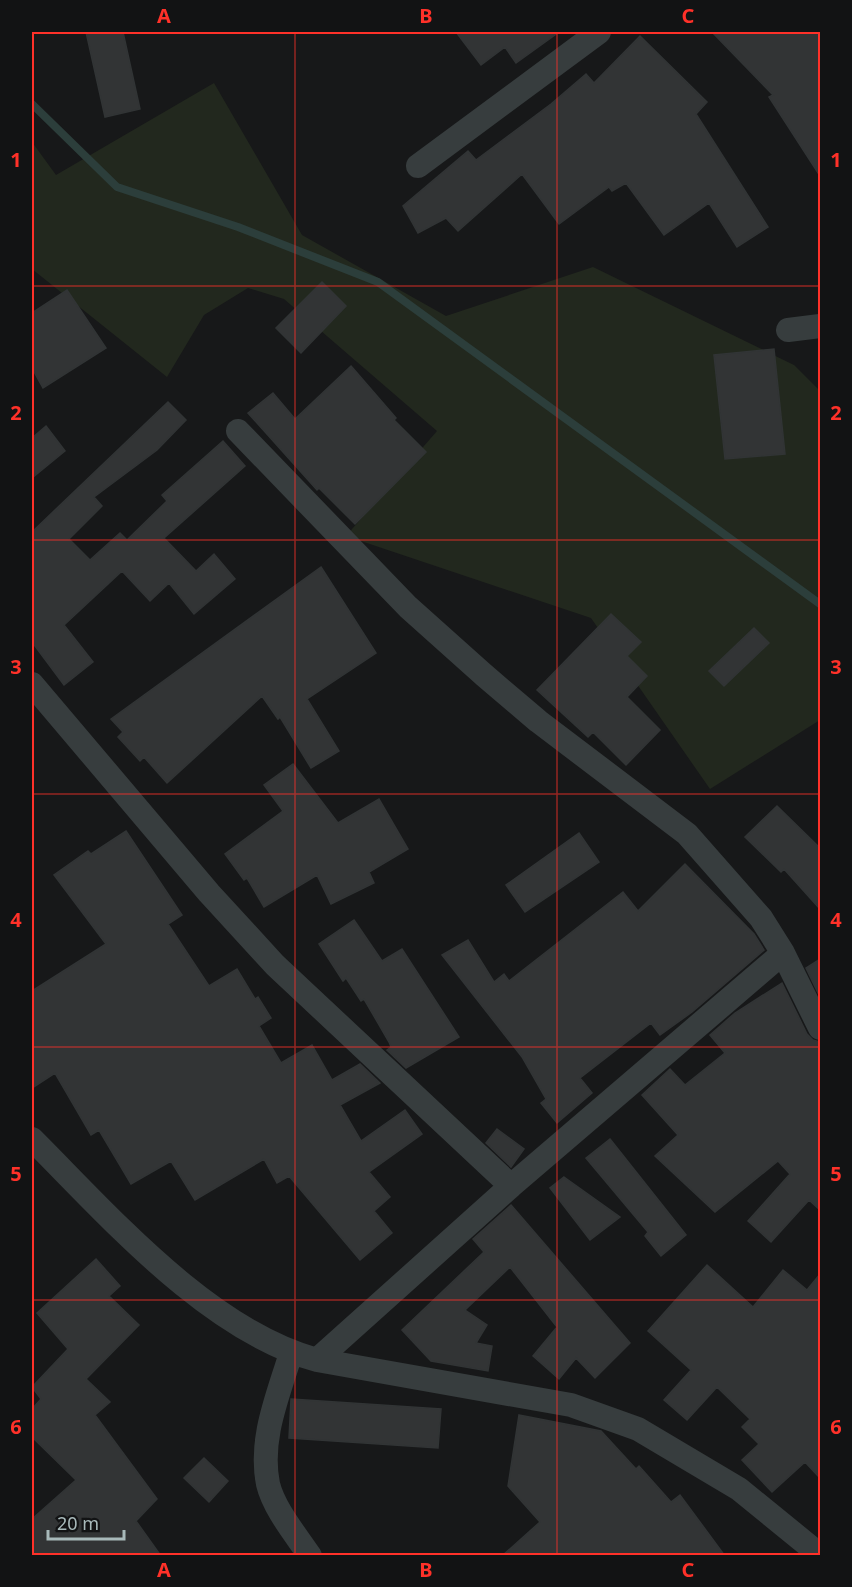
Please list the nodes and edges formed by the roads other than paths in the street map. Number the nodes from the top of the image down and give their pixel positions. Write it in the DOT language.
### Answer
graph roads {
  1 [pos="599,32"];
  2 [pos="418,166"];
  3 [pos="820,326"];
  4 [pos="788,330"];
  5 [pos="238,430"];
  6 [pos="32,684"];
  7 [pos="783,953"];
  8 [pos="820,1028"];
  9 [pos="32,1139"];
  10 [pos="512,1186"];
  11 [pos="291,1353"];
  12 [pos="317,1360"];
  13 [pos="820,1555"];
  14 [pos="310,1556"];
  1 -- 2 [label="street"];
  3 -- 4 [label="street"];
  5 -- 7 [label="street"];
  6 -- 10 [label="street"];
  7 -- 8 [label="street"];
  7 -- 10 [label="street"];
  9 -- 11 [label="street"];
  10 -- 12 [label="street"];
  11 -- 12 [label="street"];
  11 -- 14 [label="street"];
  12 -- 13 [label="street"];
}
